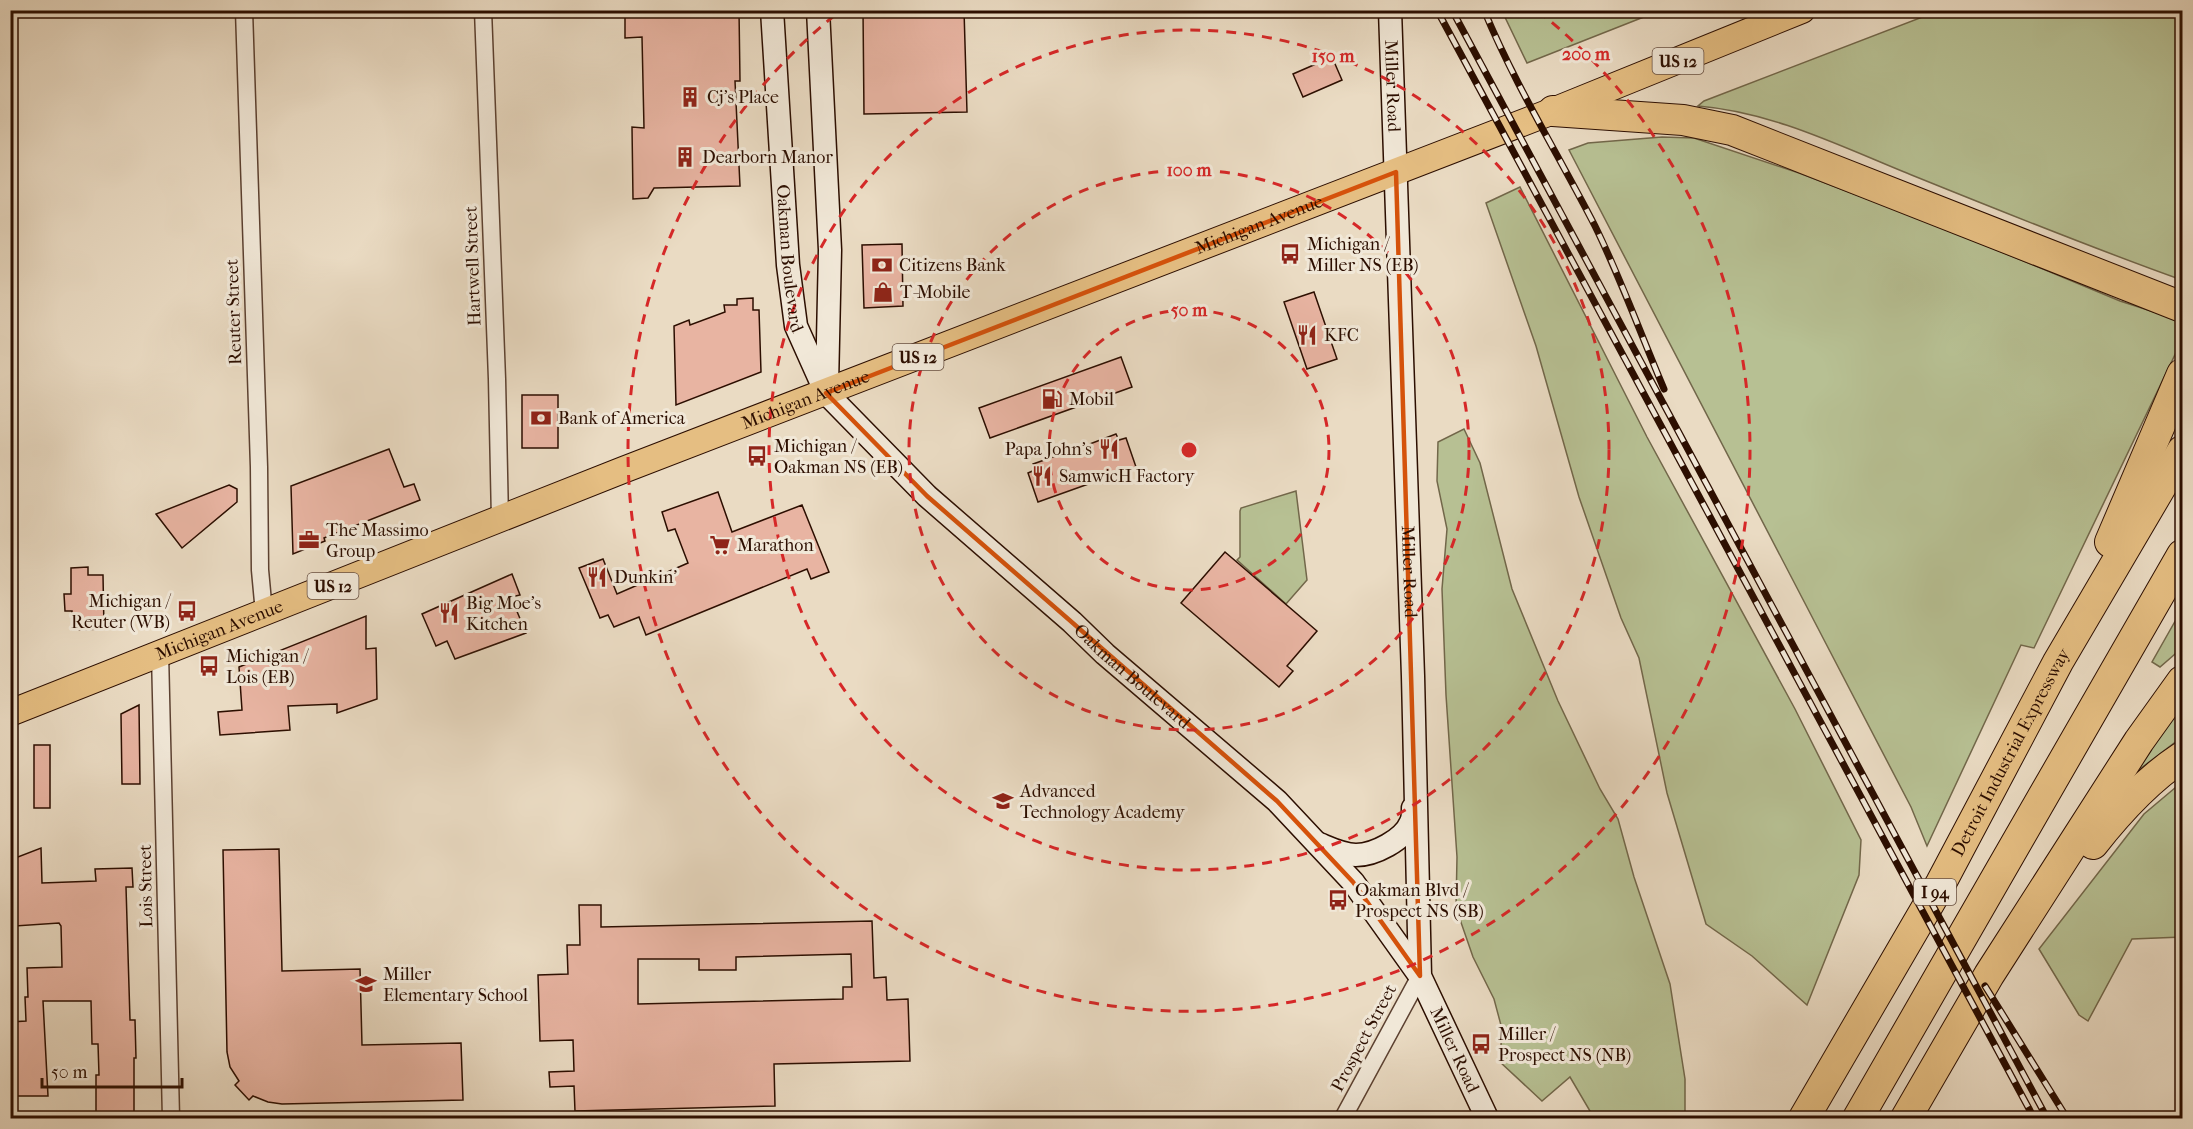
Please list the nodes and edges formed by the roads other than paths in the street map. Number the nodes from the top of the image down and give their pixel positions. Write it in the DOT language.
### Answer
graph roads {
  1 [pos="244,10"];
  2 [pos="483,10"];
  3 [pos="772,10"];
  4 [pos="818,10"];
  5 [pos="1390,10"];
  6 [pos="1802,10"];
  7 [pos="1553,111"];
  8 [pos="1396,172"];
  9 [pos="2175,304"];
  10 [pos="2182,374"];
  11 [pos="826,393"];
  12 [pos="2182,450"];
  13 [pos="500,520"];
  14 [pos="2182,555"];
  15 [pos="264,613"];
  16 [pos="160,653"];
  17 [pos="2058,662"];
  18 [pos="2182,681"];
  19 [pos="10,713"];
  20 [pos="2182,757"];
  21 [pos="1416,792"];
  22 [pos="1315,842"];
  23 [pos="1989,975"];
  24 [pos="1420,976"];
  25 [pos="171,1119"];
  26 [pos="1343,1119"];
  27 [pos="1487,1119"];
  28 [pos="1804,1119"];
  29 [pos="1858,1119"];
  30 [pos="1906,1119"];
  1 -- 15 [label="street, Reuter Street"];
  2 -- 13 [label="street, Hartwell Street"];
  3 -- 11 [label="main road, Oakman Boulevard"];
  4 -- 11 [label="main road, Oakman Boulevard"];
  5 -- 8 [label="main road, Miller Road"];
  6 -- 7 [label="main road, Michigan Avenue / US 12"];
  7 -- 8 [label="main road, Michigan Avenue / US 12"];
  7 -- 9 [label="highway"];
  8 -- 11 [label="main road, Michigan Avenue / US 12"];
  8 -- 21 [label="main road, Miller Road"];
  10 -- 17 [label="highway"];
  11 -- 13 [label="main road, Michigan Avenue / US 12"];
  11 -- 22 [label="main road, Oakman Boulevard"];
  12 -- 17 [label="highway, Detroit Industrial Expressway / I 94"];
  13 -- 15 [label="main road, Michigan Avenue / US 12"];
  14 -- 29 [label="highway, I 94"];
  15 -- 16 [label="main road, Michigan Avenue / US 12"];
  16 -- 19 [label="main road, Michigan Avenue / US 12"];
  16 -- 25 [label="street, Lois Street"];
  17 -- 28 [label="highway, Detroit Industrial Expressway / I 94"];
  18 -- 23 [label="highway"];
  20 -- 23 [label="highway"];
  21 -- 22 [label="main road"];
  21 -- 24 [label="main road, Miller Road"];
  22 -- 24 [label="main road, Oakman Boulevard"];
  23 -- 30 [label="highway"];
  24 -- 26 [label="street, Prospect Street"];
  24 -- 27 [label="main road, Miller Road"];
}
